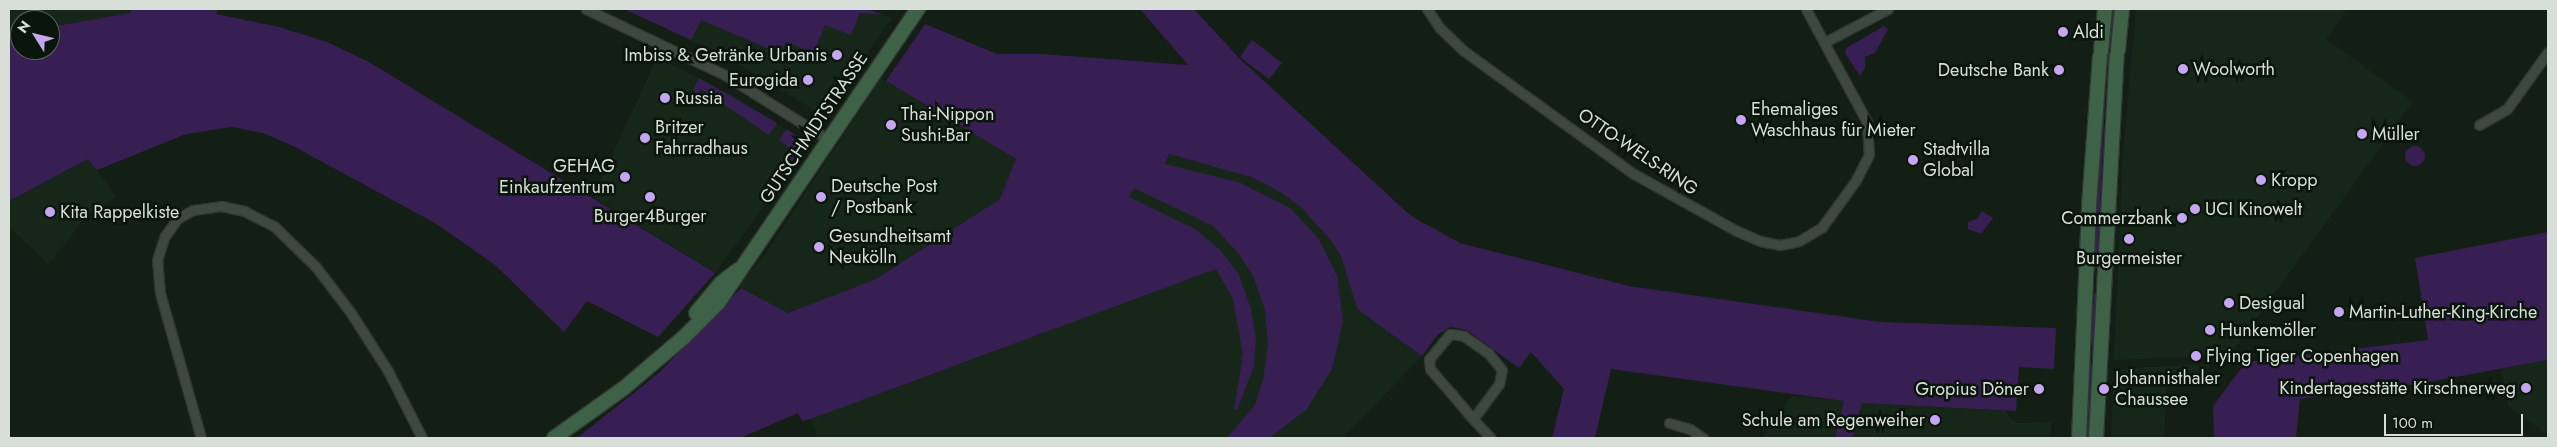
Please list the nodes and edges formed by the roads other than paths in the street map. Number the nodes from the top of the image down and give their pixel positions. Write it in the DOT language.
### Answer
graph roads {
  1 [pos="586,9"];
  2 [pos="918,9"];
  3 [pos="1427,9"];
  4 [pos="1806,9"];
  5 [pos="1888,9"];
  6 [pos="2105,9"];
  7 [pos="2122,9"];
  8 [pos="1825,42"];
  9 [pos="2548,52"];
  10 [pos="2479,125"];
  11 [pos="829,140"];
  12 [pos="1473,419"];
  13 [pos="1669,423"];
  14 [pos="201,438"];
  15 [pos="422,438"];
  16 [pos="554,438"];
  17 [pos="1491,438"];
  18 [pos="1703,438"];
  19 [pos="2079,438"];
  20 [pos="2096,438"];
  1 -- 11 [label="street"];
  2 -- 11 [label="main road, GUTSCHMIDTSTRASSE"];
  3 -- 8 [label="street, OTTO-WELS-RING"];
  4 -- 8 [label="street, OTTO-WELS-RING"];
  5 -- 8 [label="street"];
  6 -- 19 [label="main road"];
  7 -- 20 [label="main road"];
  9 -- 10 [label="street"];
  11 -- 16 [label="main road, GUTSCHMIDTSTRASSE"];
  12 -- 12 [label="street"];
  12 -- 17 [label="street"];
  13 -- 18 [label="street"];
  14 -- 15 [label="street"];
}
